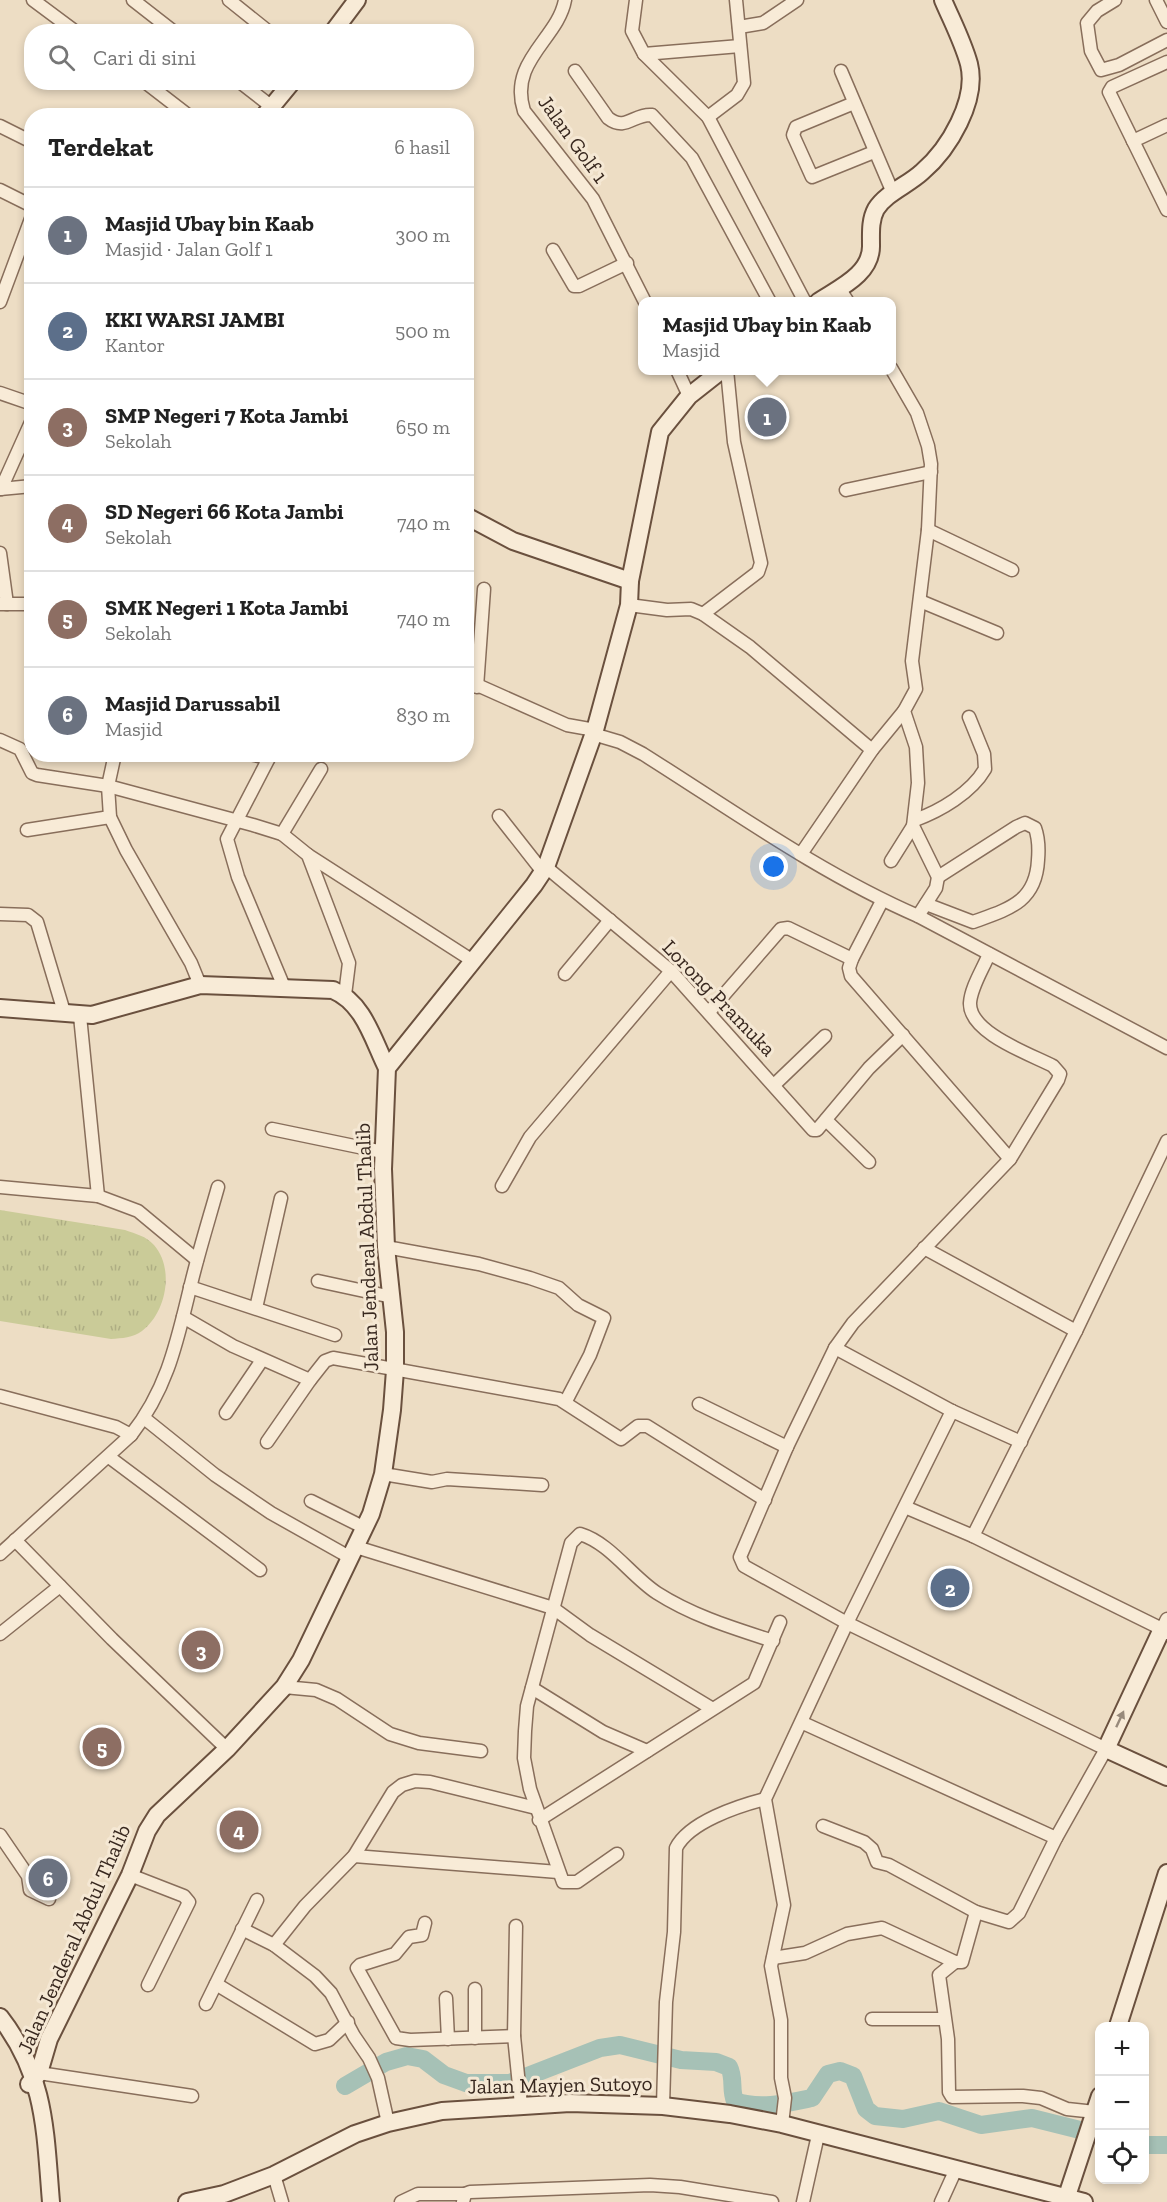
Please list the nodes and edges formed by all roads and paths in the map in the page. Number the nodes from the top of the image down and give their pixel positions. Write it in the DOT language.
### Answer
graph roads {
  1 [pos="33,0"];
  2 [pos="133,0"];
  3 [pos="229,0"];
  4 [pos="357,0"];
  5 [pos="565,0"];
  6 [pos="636,0"];
  7 [pos="736,0"];
  8 [pos="797,0"];
  9 [pos="943,0"];
  10 [pos="1115,0"];
  11 [pos="1156,0"];
  12 [pos="1167,22"];
  13 [pos="65,24"];
  14 [pos="164,24"];
  15 [pos="259,24"];
  16 [pos="339,24"];
  17 [pos="739,27"];
  18 [pos="1167,40"];
  19 [pos="740,46"];
  20 [pos="644,54"];
  21 [pos="1167,62"];
  22 [pos="575,71"];
  23 [pos="841,71"];
  24 [pos="155,90"];
  25 [pos="248,90"];
  26 [pos="285,90"];
  27 [pos="854,104"];
  28 [pos="179,108"];
  29 [pos="265,108"];
  30 [pos="270,108"];
  31 [pos="708,117"];
  32 [pos="1167,125"];
  33 [pos="0,126"];
  34 [pos="24,138"];
  35 [pos="1134,141"];
  36 [pos="874,152"];
  37 [pos="0,190"];
  38 [pos="1162,190"];
  39 [pos="893,193"];
  40 [pos="24,202"];
  41 [pos="1167,210"];
  42 [pos="24,238"];
  43 [pos="553,250"];
  44 [pos="627,263"];
  45 [pos="843,295"];
  46 [pos="643,297"];
  47 [pos="767,297"];
  48 [pos="802,297"];
  49 [pos="0,302"];
  50 [pos="679,375"];
  51 [pos="716,375"];
  52 [pos="727,375"];
  53 [pos="895,375"];
  54 [pos="0,393"];
  55 [pos="689,396"];
  56 [pos="24,401"];
  57 [pos="24,437"];
  58 [pos="931,472"];
  59 [pos="24,487"];
  60 [pos="0,489"];
  61 [pos="846,490"];
  62 [pos="474,520"];
  63 [pos="928,530"];
  64 [pos="0,553"];
  65 [pos="1012,570"];
  66 [pos="630,581"];
  67 [pos="484,589"];
  68 [pos="920,601"];
  69 [pos="3,604"];
  70 [pos="24,604"];
  71 [pos="629,605"];
  72 [pos="704,614"];
  73 [pos="998,633"];
  74 [pos="474,667"];
  75 [pos="474,684"];
  76 [pos="904,711"];
  77 [pos="969,717"];
  78 [pos="594,732"];
  79 [pos="0,740"];
  80 [pos="872,750"];
  81 [pos="24,757"];
  82 [pos="27,762"];
  83 [pos="113,762"];
  84 [pos="267,762"];
  85 [pos="321,770"];
  86 [pos="108,786"];
  87 [pos="499,816"];
  88 [pos="110,817"];
  89 [pos="236,820"];
  90 [pos="914,823"];
  91 [pos="27,830"];
  92 [pos="282,834"];
  93 [pos="801,854"];
  94 [pos="308,855"];
  95 [pos="891,861"];
  96 [pos="544,870"];
  97 [pos="938,877"];
  98 [pos="882,901"];
  99 [pos="926,904"];
  100 [pos="0,914"];
  101 [pos="918,916"];
  102 [pos="609,920"];
  103 [pos="989,954"];
  104 [pos="852,959"];
  105 [pos="473,961"];
  106 [pos="671,971"];
  107 [pos="566,974"];
  108 [pos="200,985"];
  109 [pos="284,987"];
  110 [pos="345,995"];
  111 [pos="0,1008"];
  112 [pos="709,1012"];
  113 [pos="72,1014"];
  114 [pos="903,1035"];
  115 [pos="825,1036"];
  116 [pos="1167,1048"];
  117 [pos="387,1068"];
  118 [pos="774,1085"];
  119 [pos="826,1120"];
  120 [pos="272,1129"];
  121 [pos="1167,1141"];
  122 [pos="383,1152"];
  123 [pos="1010,1159"];
  124 [pos="869,1162"];
  125 [pos="502,1186"];
  126 [pos="0,1187"];
  127 [pos="218,1187"];
  128 [pos="98,1196"];
  129 [pos="281,1198"];
  130 [pos="386,1247"];
  131 [pos="924,1248"];
  132 [pos="197,1260"];
  133 [pos="318,1281"];
  134 [pos="190,1287"];
  135 [pos="392,1297"];
  136 [pos="256,1308"];
  137 [pos="183,1317"];
  138 [pos="1076,1331"];
  139 [pos="335,1335"];
  140 [pos="835,1348"];
  141 [pos="262,1360"];
  142 [pos="394,1370"];
  143 [pos="310,1380"];
  144 [pos="0,1396"];
  145 [pos="566,1401"];
  146 [pos="699,1404"];
  147 [pos="952,1411"];
  148 [pos="226,1413"];
  149 [pos="144,1418"];
  150 [pos="130,1435"];
  151 [pos="267,1442"];
  152 [pos="1021,1442"];
  153 [pos="787,1448"];
  154 [pos="109,1457"];
  155 [pos="383,1474"];
  156 [pos="542,1485"];
  157 [pos="765,1500"];
  158 [pos="311,1501"];
  159 [pos="905,1507"];
  160 [pos="365,1528"];
  161 [pos="974,1536"];
  162 [pos="15,1540"];
  163 [pos="353,1552"];
  164 [pos="0,1554"];
  165 [pos="260,1570"];
  166 [pos="60,1586"];
  167 [pos="553,1608"];
  168 [pos="780,1622"];
  169 [pos="847,1623"];
  170 [pos="1165,1626"];
  171 [pos="0,1634"];
  172 [pos="773,1641"];
  173 [pos="284,1687"];
  174 [pos="532,1688"];
  175 [pos="711,1708"];
  176 [pos="803,1722"];
  177 [pos="227,1749"];
  178 [pos="1106,1749"];
  179 [pos="481,1751"];
  180 [pos="647,1751"];
  181 [pos="1167,1777"];
  182 [pos="765,1799"];
  183 [pos="536,1808"];
  184 [pos="539,1820"];
  185 [pos="823,1826"];
  186 [pos="0,1835"];
  187 [pos="1056,1838"];
  188 [pos="617,1854"];
  189 [pos="354,1856"];
  190 [pos="558,1872"];
  191 [pos="1167,1873"];
  192 [pos="130,1875"];
  193 [pos="50,1899"];
  194 [pos="257,1900"];
  195 [pos="976,1912"];
  196 [pos="425,1923"];
  197 [pos="516,1926"];
  198 [pos="242,1929"];
  199 [pos="274,1945"];
  200 [pos="774,1958"];
  201 [pos="955,1962"];
  202 [pos="216,1984"];
  203 [pos="148,1985"];
  204 [pos="475,1989"];
  205 [pos="446,1998"];
  206 [pos="206,2004"];
  207 [pos="0,2017"];
  208 [pos="872,2019"];
  209 [pos="944,2019"];
  210 [pos="348,2022"];
  211 [pos="1119,2022"];
  212 [pos="0,2030"];
  213 [pos="514,2036"];
  214 [pos="475,2038"];
  215 [pos="448,2039"];
  216 [pos="34,2079"];
  217 [pos="192,2096"];
  218 [pos="520,2099"];
  219 [pos="663,2106"];
  220 [pos="1095,2109"];
  221 [pos="1095,2112"];
  222 [pos="388,2123"];
  223 [pos="782,2124"];
  224 [pos="818,2135"];
  225 [pos="956,2169"];
  226 [pos="274,2175"];
  227 [pos="464,2198"];
  228 [pos="1065,2200"];
  229 [pos="39,2202"];
  230 [pos="51,2202"];
  231 [pos="187,2202"];
  232 [pos="282,2202"];
  233 [pos="401,2202"];
  234 [pos="772,2202"];
  235 [pos="803,2202"];
  236 [pos="941,2202"];
  237 [pos="1084,2202"];
  1 -- 13 [label="street"];
  2 -- 14 [label="street"];
  3 -- 15 [label="street"];
  4 -- 16 [label="street"];
  5 -- 44 [label="street, Jalan Golf 1"];
  6 -- 20 [label="street"];
  7 -- 17 [label="street"];
  8 -- 17 [label="street"];
  9 -- 39 [label="street"];
  10 -- 18 [label="street"];
  11 -- 12 [label="street"];
  17 -- 19 [label="street"];
  19 -- 20 [label="street"];
  19 -- 31 [label="street"];
  20 -- 31 [label="street"];
  21 -- 35 [label="street"];
  22 -- 47 [label="street"];
  23 -- 27 [label="street"];
  24 -- 28 [label="street"];
  25 -- 29 [label="street"];
  26 -- 30 [label="street"];
  27 -- 36 [label="street"];
  27 -- 36 [label="street"];
  31 -- 48 [label="street"];
  32 -- 35 [label="street"];
  33 -- 34 [label="street"];
  35 -- 38 [label="street"];
  36 -- 39 [label="street"];
  37 -- 40 [label="street"];
  38 -- 41 [label="street"];
  39 -- 45 [label="street"];
  42 -- 49 [label="street"];
  43 -- 44 [label="street"];
  44 -- 46 [label="street, Jalan Golf 1"];
  50 -- 55 [label="street"];
  51 -- 55 [label="street"];
  52 -- 72 [label="street"];
  53 -- 58 [label="street"];
  54 -- 56 [label="street"];
  55 -- 66 [label="street"];
  57 -- 60 [label="street"];
  58 -- 61 [label="street"];
  58 -- 63 [label="street"];
  59 -- 60 [label="street"];
  62 -- 66 [label="street"];
  63 -- 65 [label="street"];
  63 -- 68 [label="street"];
  64 -- 69 [label="street"];
  66 -- 71 [label="street"];
  67 -- 74 [label="street"];
  68 -- 73 [label="street"];
  68 -- 76 [label="street"];
  69 -- 70 [label="street"];
  71 -- 72 [label="street"];
  71 -- 78 [label="street"];
  72 -- 80 [label="street"];
  75 -- 78 [label="street"];
  76 -- 80 [label="street"];
  76 -- 90 [label="street"];
  77 -- 90 [label="street"];
  78 -- 93 [label="street"];
  78 -- 96 [label="street"];
  79 -- 81 [label="street"];
  80 -- 93 [label="street"];
  82 -- 86 [label="street"];
  83 -- 86 [label="street"];
  84 -- 89 [label="street"];
  85 -- 92 [label="street"];
  86 -- 88 [label="street"];
  86 -- 89 [label="street"];
  87 -- 96 [label="street, Lorong Pramuka"];
  88 -- 91 [label="street"];
  88 -- 108 [label="street"];
  89 -- 92 [label="street"];
  89 -- 109 [label="street"];
  90 -- 95 [label="street"];
  90 -- 97 [label="street"];
  92 -- 94 [label="street"];
  93 -- 98 [label="street"];
  94 -- 105 [label="street"];
  94 -- 110 [label="street"];
  96 -- 102 [label="street, Lorong Pramuka"];
  96 -- 105 [label="street"];
  97 -- 99 [label="street"];
  97 -- 99 [label="street"];
  98 -- 101 [label="street"];
  98 -- 104 [label="street"];
  99 -- 101 [label="street"];
  100 -- 113 [label="street"];
  101 -- 103 [label="street"];
  102 -- 106 [label="street, Lorong Pramuka"];
  102 -- 107 [label="street"];
  103 -- 116 [label="street"];
  103 -- 123 [label="street"];
  104 -- 112 [label="street"];
  104 -- 114 [label="street"];
  105 -- 117 [label="street"];
  106 -- 112 [label="street, Lorong Pramuka"];
  106 -- 125 [label="street"];
  108 -- 109 [label="street"];
  108 -- 113 [label="street"];
  109 -- 110 [label="street"];
  110 -- 117 [label="street"];
  111 -- 113 [label="street"];
  112 -- 118 [label="street, Lorong Pramuka"];
  113 -- 128 [label="street"];
  114 -- 119 [label="street"];
  114 -- 123 [label="street"];
  115 -- 118 [label="street"];
  117 -- 122 [label="street, Jalan Jenderal Abdul Thalib"];
  118 -- 119 [label="street, Lorong Pramuka"];
  119 -- 124 [label="street"];
  120 -- 122 [label="street"];
  121 -- 138 [label="street"];
  122 -- 130 [label="street, Jalan Jenderal Abdul Thalib"];
  123 -- 131 [label="street"];
  126 -- 128 [label="street"];
  127 -- 132 [label="street"];
  128 -- 132 [label="street"];
  129 -- 136 [label="street"];
  130 -- 135 [label="street, Jalan Jenderal Abdul Thalib"];
  130 -- 145 [label="street"];
  131 -- 138 [label="street"];
  131 -- 140 [label="street"];
  132 -- 134 [label="street"];
  133 -- 135 [label="street"];
  134 -- 136 [label="street"];
  134 -- 137 [label="street"];
  135 -- 142 [label="street, Jalan Jenderal Abdul Thalib"];
  136 -- 139 [label="street"];
  137 -- 141 [label="street"];
  137 -- 149 [label="street"];
  138 -- 152 [label="street"];
  140 -- 147 [label="street"];
  140 -- 153 [label="street"];
  141 -- 143 [label="street"];
  141 -- 148 [label="street"];
  142 -- 143 [label="street"];
  142 -- 145 [label="street"];
  142 -- 155 [label="street, Jalan Jenderal Abdul Thalib"];
  143 -- 151 [label="street"];
  144 -- 150 [label="street"];
  145 -- 157 [label="street"];
  146 -- 153 [label="street"];
  147 -- 152 [label="street"];
  147 -- 159 [label="street"];
  149 -- 150 [label="street"];
  149 -- 163 [label="street"];
  150 -- 154 [label="street"];
  152 -- 161 [label="street"];
  153 -- 157 [label="street"];
  154 -- 162 [label="street"];
  154 -- 165 [label="street"];
  155 -- 156 [label="street"];
  155 -- 160 [label="street, Jalan Jenderal Abdul Thalib"];
  157 -- 169 [label="street"];
  158 -- 160 [label="street"];
  159 -- 161 [label="street"];
  159 -- 169 [label="street"];
  160 -- 163 [label="street, Jalan Jenderal Abdul Thalib"];
  161 -- 170 [label="street"];
  162 -- 164 [label="street"];
  162 -- 166 [label="street"];
  163 -- 167 [label="street"];
  163 -- 173 [label="street, Jalan Jenderal Abdul Thalib"];
  166 -- 171 [label="street"];
  166 -- 177 [label="street"];
  167 -- 172 [label="street"];
  167 -- 174 [label="street"];
  167 -- 175 [label="street"];
  168 -- 172 [label="street"];
  169 -- 176 [label="street"];
  169 -- 178 [label="street"];
  178 -- 170 [label="street, one-way"];
  172 -- 175 [label="street"];
  173 -- 177 [label="street, Jalan Jenderal Abdul Thalib"];
  173 -- 179 [label="street"];
  174 -- 180 [label="street"];
  174 -- 183 [label="street"];
  175 -- 180 [label="street"];
  176 -- 182 [label="street"];
  176 -- 187 [label="street"];
  177 -- 192 [label="street, Jalan Jenderal Abdul Thalib"];
  178 -- 181 [label="street"];
  178 -- 187 [label="street"];
  180 -- 184 [label="street"];
  182 -- 200 [label="street"];
  182 -- 219 [label="street"];
  183 -- 184 [label="street"];
  183 -- 189 [label="street"];
  184 -- 190 [label="street"];
  185 -- 195 [label="street"];
  186 -- 193 [label="street"];
  187 -- 195 [label="street"];
  188 -- 190 [label="street"];
  189 -- 190 [label="street"];
  189 -- 199 [label="street"];
  191 -- 211 [label="street"];
  192 -- 203 [label="street"];
  192 -- 216 [label="street, Jalan Jenderal Abdul Thalib"];
  194 -- 198 [label="street"];
  195 -- 201 [label="street"];
  196 -- 215 [label="street"];
  197 -- 213 [label="street"];
  198 -- 199 [label="street"];
  198 -- 202 [label="street"];
  199 -- 210 [label="street"];
  200 -- 201 [label="street"];
  200 -- 223 [label="street"];
  201 -- 209 [label="street"];
  202 -- 206 [label="street"];
  202 -- 210 [label="street"];
  204 -- 214 [label="street"];
  205 -- 215 [label="street"];
  207 -- 216 [label="street"];
  208 -- 209 [label="street"];
  209 -- 220 [label="street"];
  210 -- 222 [label="street"];
  212 -- 216 [label="street"];
  213 -- 214 [label="street"];
  213 -- 218 [label="street"];
  214 -- 215 [label="street"];
  216 -- 217 [label="street"];
  216 -- 229 [label="street"];
  216 -- 230 [label="street"];
  218 -- 219 [label="street, Jalan Mayjen Sutoyo"];
  218 -- 222 [label="street, Jalan Mayjen Sutoyo"];
  219 -- 223 [label="street, Jalan Mayjen Sutoyo"];
  221 -- 228 [label="street"];
  222 -- 226 [label="street, Jalan Mayjen Sutoyo"];
  223 -- 224 [label="street, Jalan Mayjen Sutoyo"];
  224 -- 225 [label="street, Jalan Mayjen Sutoyo"];
  224 -- 235 [label="street"];
  225 -- 228 [label="street, Jalan Mayjen Sutoyo"];
  225 -- 236 [label="street"];
  226 -- 231 [label="street, Jalan Mayjen Sutoyo"];
  226 -- 232 [label="street"];
  227 -- 233 [label="street"];
  227 -- 234 [label="street"];
  228 -- 237 [label="street, Jalan Mayjen Sutoyo"];
}
